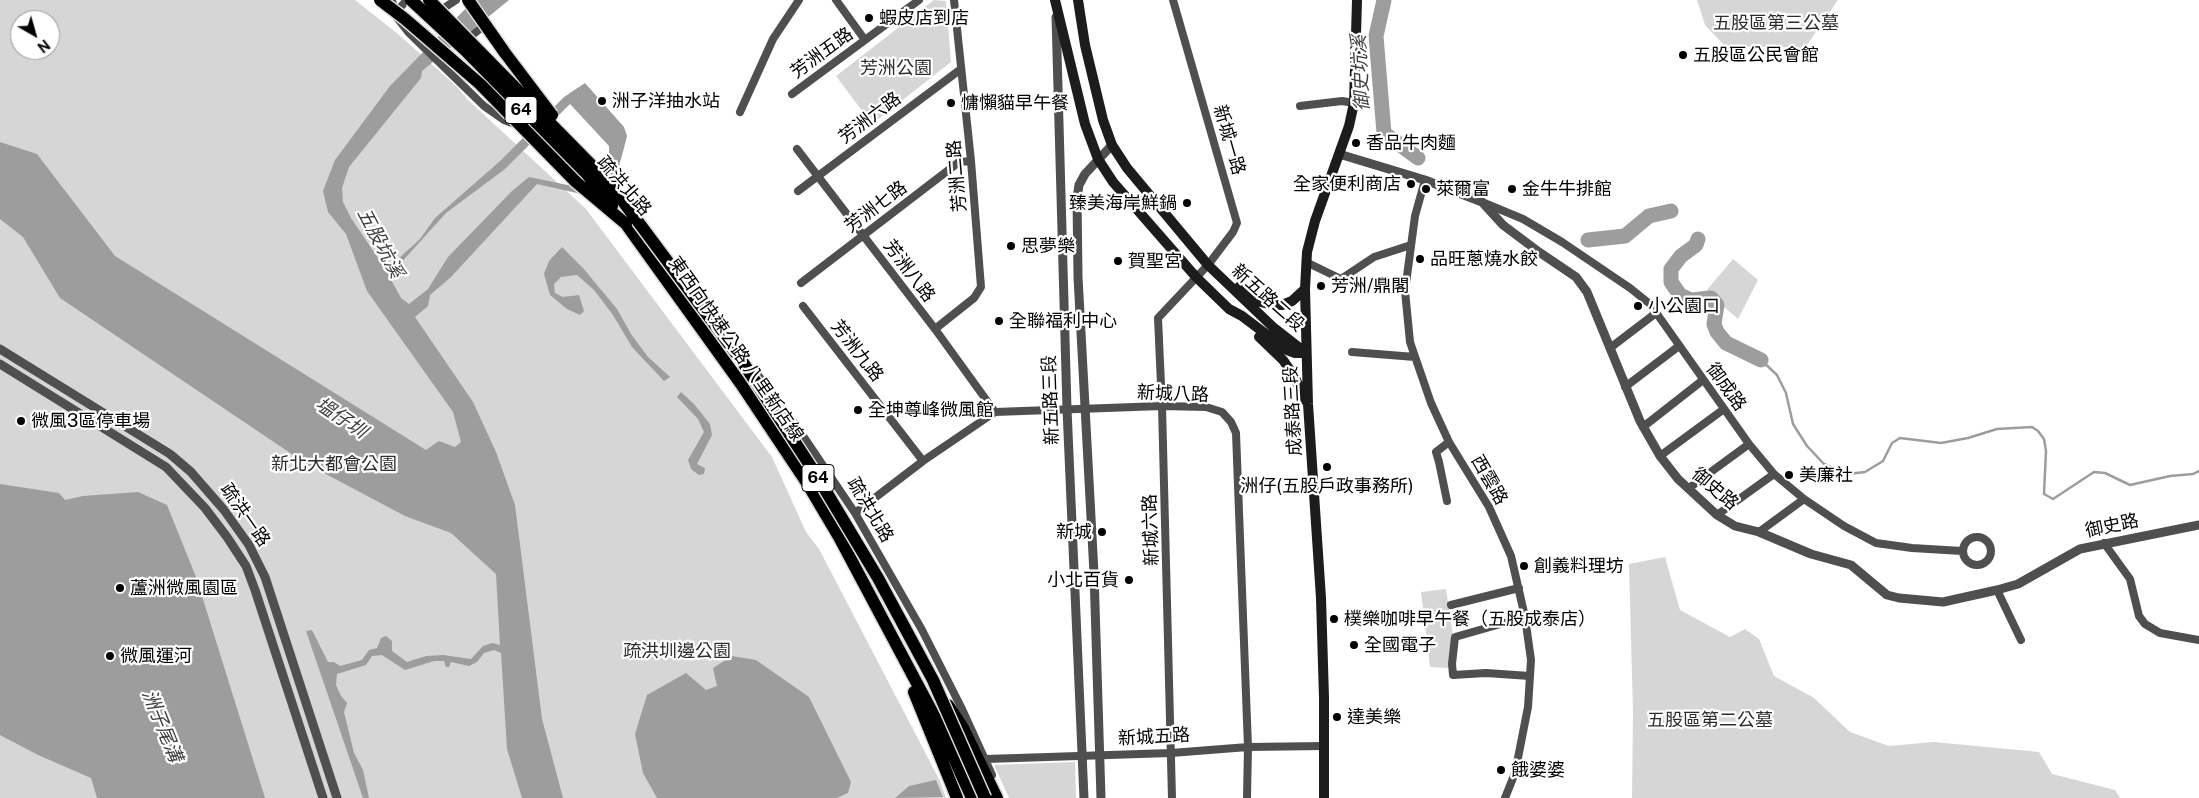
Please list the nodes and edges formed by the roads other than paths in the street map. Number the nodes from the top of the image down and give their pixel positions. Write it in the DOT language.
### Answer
graph roads {
  1 [pos="380,0"];
  2 [pos="392,0"];
  3 [pos="407,0"];
  4 [pos="411,0"];
  5 [pos="423,0"];
  6 [pos="429,0"];
  7 [pos="456,0"];
  8 [pos="468,0"];
  9 [pos="799,0"];
  10 [pos="836,0"];
  11 [pos="919,0"];
  12 [pos="954,0"];
  13 [pos="1078,0"];
  14 [pos="1173,0"];
  15 [pos="1357,0"];
  16 [pos="1055,1"];
  17 [pos="395,13"];
  18 [pos="486,24"];
  19 [pos="865,40"];
  20 [pos="961,69"];
  21 [pos="506,84"];
  22 [pos="792,94"];
  23 [pos="1354,103"];
  24 [pos="484,106"];
  25 [pos="1300,106"];
  26 [pos="531,108"];
  27 [pos="740,112"];
  28 [pos="515,124"];
  29 [pos="556,133"];
  30 [pos="1112,145"];
  31 [pos="797,149"];
  32 [pos="1339,154"];
  33 [pos="1098,159"];
  34 [pos="971,161"];
  35 [pos="818,176"];
  36 [pos="1425,180"];
  37 [pos="610,184"];
  38 [pos="798,191"];
  39 [pos="1482,202"];
  40 [pos="626,224"];
  41 [pos="864,236"];
  42 [pos="1411,245"];
  43 [pos="1306,262"];
  44 [pos="1208,265"];
  45 [pos="1196,277"];
  46 [pos="801,283"];
  47 [pos="1305,289"];
  48 [pos="803,306"];
  49 [pos="1229,309"];
  50 [pos="1656,313"];
  51 [pos="935,329"];
  52 [pos="1679,346"];
  53 [pos="1610,348"];
  54 [pos="0,349"];
  55 [pos="1352,352"];
  56 [pos="1306,353"];
  57 [pos="1415,356"];
  58 [pos="0,364"];
  59 [pos="1703,380"];
  60 [pos="1625,386"];
  61 [pos="1308,404"];
  62 [pos="1162,406"];
  63 [pos="1067,408"];
  64 [pos="1085,409"];
  65 [pos="1724,409"];
  66 [pos="995,412"];
  67 [pos="1643,426"];
  68 [pos="1449,442"];
  69 [pos="1749,444"];
  70 [pos="1660,456"];
  71 [pos="924,461"];
  72 [pos="1774,474"];
  73 [pos="1689,488"];
  74 [pos="1804,499"];
  75 [pos="1447,501"];
  76 [pos="855,513"];
  77 [pos="1717,515"];
  78 [pos="2199,525"];
  79 [pos="1759,532"];
  80 [pos="2104,543"];
  81 [pos="1962,551"];
  82 [pos="1518,588"];
  83 [pos="1997,590"];
  84 [pos="1450,606"];
  85 [pos="1525,617"];
  86 [pos="2021,640"];
  87 [pos="2199,640"];
  88 [pos="900,652"];
  89 [pos="1530,676"];
  90 [pos="932,680"];
  91 [pos="1248,746"];
  92 [pos="1324,746"];
  93 [pos="1171,753"];
  94 [pos="1082,755"];
  95 [pos="1100,755"];
  96 [pos="986,759"];
  97 [pos="323,798"];
  98 [pos="337,798"];
  99 [pos="957,798"];
  100 [pos="972,798"];
  101 [pos="985,798"];
  102 [pos="999,798"];
  103 [pos="1084,798"];
  104 [pos="1101,798"];
  105 [pos="1172,798"];
  106 [pos="1247,798"];
  107 [pos="1324,798"];
  108 [pos="1505,798"];
  1 -- 40 [label="highway, bridge"];
  2 -- 17 [label="street"];
  3 -- 17 [label="street"];
  4 -- 40 [label="highway, 東西向快速公路 八里新店線 / 64, bridge"];
  5 -- 7 [label="street"];
  6 -- 37 [label="highway, 東西向快速公路 八里新店線 / 64, bridge"];
  8 -- 37 [label="highway, bridge"];
  9 -- 27 [label="street"];
  10 -- 19 [label="street"];
  11 -- 19 [label="street, 芳洲五路"];
  12 -- 20 [label="street, 芳洲二路"];
  13 -- 30 [label="main road, 新五路二段"];
  14 -- 44 [label="street, 新城一路"];
  15 -- 23 [label="main road, 成泰路三段"];
  16 -- 33 [label="main road, 新五路二段"];
  16 -- 63 [label="street, 新五路三段"];
  17 -- 24 [label="street"];
  18 -- 21 [label="street, 疏洪北路"];
  19 -- 22 [label="street, 芳洲五路"];
  20 -- 34 [label="street, 芳洲二路"];
  20 -- 35 [label="street, 芳洲六路"];
  21 -- 24 [label="street"];
  21 -- 26 [label="street, 疏洪北路"];
  23 -- 25 [label="street"];
  23 -- 32 [label="main road, 成泰路三段"];
  24 -- 28 [label="street"];
  26 -- 28 [label="street"];
  26 -- 29 [label="street, 疏洪北路"];
  28 -- 29 [label="street"];
  29 -- 76 [label="street, 疏洪北路"];
  30 -- 33 [label="street, 新五路三段"];
  30 -- 44 [label="main road, 新五路二段"];
  31 -- 35 [label="street, 芳洲八路"];
  32 -- 36 [label="street, 御史路"];
  32 -- 43 [label="main road, 成泰路三段"];
  33 -- 45 [label="main road, 新五路二段"];
  33 -- 64 [label="street, 新五路三段"];
  34 -- 41 [label="street, 芳洲七路"];
  34 -- 51 [label="street, 芳洲二路"];
  35 -- 38 [label="street, 芳洲六路"];
  35 -- 41 [label="street, 芳洲八路"];
  36 -- 39 [label="street, 御史路"];
  36 -- 42 [label="street, 西雲路"];
  37 -- 90 [label="highway, 東西向快速公路 八里新店線 / 64, bridge"];
  39 -- 50 [label="street, 御成路"];
  39 -- 53 [label="street, 御史路"];
  40 -- 88 [label="highway, 東西向快速公路 八里新店線 / 64"];
  41 -- 46 [label="street, 芳洲七路"];
  41 -- 51 [label="street, 芳洲八路"];
  42 -- 43 [label="street"];
  42 -- 57 [label="street, 西雲路"];
  43 -- 47 [label="main road, 成泰路三段"];
  44 -- 45 [label="street, 新城一路"];
  44 -- 47 [label="main road"];
  44 -- 56 [label="main road, 新五路二段"];
  45 -- 49 [label="main road, 新五路二段"];
  45 -- 62 [label="street, 新城六路"];
  47 -- 56 [label="main road, 成泰路三段"];
  48 -- 71 [label="street, 芳洲九路"];
  49 -- 56 [label="main road, 新五路二段"];
  49 -- 61 [label="main road"];
  50 -- 52 [label="street, 御成路"];
  50 -- 53 [label="street"];
  51 -- 66 [label="street, 芳洲八路"];
  52 -- 59 [label="street, 御成路"];
  52 -- 60 [label="street"];
  53 -- 60 [label="street, 御史路"];
  54 -- 98 [label="street, 疏洪一路"];
  55 -- 57 [label="street"];
  56 -- 61 [label="main road, 成泰路三段"];
  57 -- 68 [label="street, 西雲路"];
  58 -- 97 [label="street, 疏洪一路"];
  59 -- 65 [label="street, 御成路"];
  59 -- 67 [label="street"];
  60 -- 67 [label="street, 御史路"];
  61 -- 92 [label="main road, 成泰路三段"];
  62 -- 64 [label="street, 新城八路"];
  62 -- 91 [label="street, 新城八路"];
  62 -- 93 [label="street, 新城六路"];
  63 -- 64 [label="street, 新城八路"];
  63 -- 66 [label="street, 新城八路"];
  63 -- 94 [label="street, 新五路三段"];
  64 -- 95 [label="street, 新五路三段"];
  65 -- 69 [label="street, 御成路"];
  65 -- 70 [label="street"];
  66 -- 71 [label="street"];
  67 -- 70 [label="street, 御史路"];
  68 -- 75 [label="street"];
  68 -- 82 [label="street, 西雲路"];
  69 -- 72 [label="street, 御成路"];
  69 -- 73 [label="street"];
  70 -- 73 [label="street, 御史路"];
  71 -- 76 [label="street"];
  72 -- 74 [label="street, 御成路"];
  72 -- 77 [label="street"];
  73 -- 77 [label="street, 御史路"];
  74 -- 79 [label="street"];
  74 -- 81 [label="street, 御成路"];
  76 -- 96 [label="street, 疏洪北路"];
  77 -- 79 [label="street, 御史路"];
  78 -- 80 [label="street, 御史路"];
  79 -- 83 [label="street, 御史路"];
  80 -- 83 [label="street, 御史路"];
  80 -- 87 [label="street"];
  82 -- 84 [label="street"];
  82 -- 85 [label="street, 西雲路"];
  83 -- 86 [label="street"];
  85 -- 89 [label="street, 西雲路"];
  85 -- 89 [label="street"];
  88 -- 99 [label="highway"];
  88 -- 100 [label="highway, 東西向快速公路 八里新店線 / 64"];
  89 -- 108 [label="street, 西雲路"];
  90 -- 101 [label="highway, 東西向快速公路 八里新店線 / 64, bridge"];
  90 -- 102 [label="highway, bridge"];
  91 -- 92 [label="street, 新城五路"];
  91 -- 93 [label="street, 新城五路"];
  91 -- 106 [label="street, 新城八路"];
  92 -- 107 [label="main road, 成泰路三段"];
  93 -- 95 [label="street, 新城五路"];
  93 -- 105 [label="street, 新城六路"];
  94 -- 95 [label="street, 新城五路"];
  94 -- 96 [label="street, 新城五路"];
  94 -- 103 [label="street, 新五路三段"];
  95 -- 104 [label="street, 新五路三段"];
  96 -- 102 [label="street, 疏洪北路"];
}
